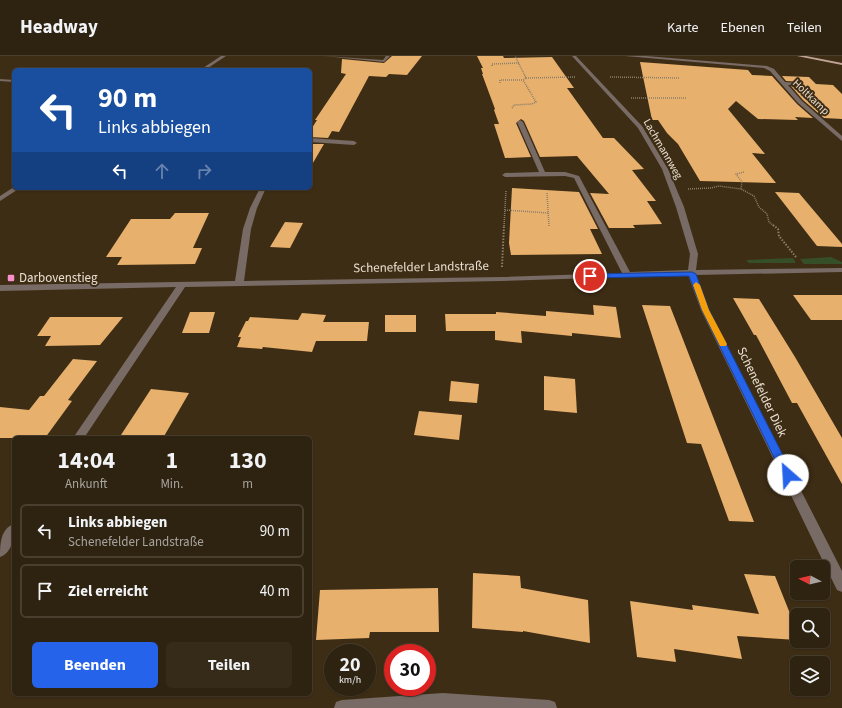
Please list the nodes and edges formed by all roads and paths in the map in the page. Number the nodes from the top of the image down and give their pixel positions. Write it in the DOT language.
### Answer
graph roads {
  1 [pos="224,56"];
  2 [pos="326,56"];
  3 [pos="388,56"];
  4 [pos="515,56"];
  5 [pos="574,56"];
  6 [pos="627,56"];
  7 [pos="801,56"];
  8 [pos="814,57"];
  9 [pos="520,63"];
  10 [pos="842,64"];
  11 [pos="492,66"];
  12 [pos="205,68"];
  13 [pos="576,77"];
  14 [pos="594,77"];
  15 [pos="526,78"];
  16 [pos="680,78"];
  17 [pos="0,80"];
  18 [pos="523,80"];
  19 [pos="12,82"];
  20 [pos="500,82"];
  21 [pos="783,83"];
  22 [pos="800,84"];
  23 [pos="687,98"];
  24 [pos="614,99"];
  25 [pos="512,108"];
  26 [pos="520,122"];
  27 [pos="842,138"];
  28 [pos="312,140"];
  29 [pos="354,143"];
  30 [pos="744,172"];
  31 [pos="543,174"];
  32 [pos="505,175"];
  33 [pos="673,188"];
  34 [pos="740,189"];
  35 [pos="14,190"];
  36 [pos="262,190"];
  37 [pos="506,190"];
  38 [pos="547,193"];
  39 [pos="0,199"];
  40 [pos="505,210"];
  41 [pos="548,212"];
  42 [pos="549,226"];
  43 [pos="502,269"];
  44 [pos="842,270"];
  45 [pos="806,271"];
  46 [pos="692,274"];
  47 [pos="627,275"];
  48 [pos="239,283"];
  49 [pos="183,284"];
  50 [pos="0,288"];
  51 [pos="79,436"];
  52 [pos="12,533"];
  53 [pos="0,550"];
  54 [pos="842,585"];
  55 [pos="342,708"];
  56 [pos="549,708"];
  1 -- 12 [label="street"];
  2 -- 3 [label="street"];
  4 -- 9 [label="path"];
  5 -- 14 [label="street, Lachmannweg"];
  6 -- 21 [label="street, Holtkamp"];
  7 -- 8 [label="main road"];
  8 -- 10 [label="main road"];
  9 -- 11 [label="path"];
  9 -- 15 [label="path"];
  13 -- 15 [label="path"];
  14 -- 16 [label="path"];
  14 -- 24 [label="street, Lachmannweg"];
  15 -- 18 [label="path"];
  17 -- 19 [label="street"];
  18 -- 20 [label="path"];
  18 -- 25 [label="path"];
  21 -- 22 [label="street"];
  21 -- 27 [label="street, Holtkamp"];
  23 -- 24 [label="path"];
  24 -- 33 [label="street, Lachmannweg"];
  26 -- 31 [label="street"];
  28 -- 29 [label="street"];
  30 -- 34 [label="path"];
  31 -- 32 [label="street"];
  31 -- 47 [label="street"];
  33 -- 34 [label="path"];
  33 -- 46 [label="street, Lachmannweg"];
  34 -- 45 [label="path"];
  35 -- 39 [label="street"];
  36 -- 48 [label="street"];
  37 -- 40 [label="path"];
  38 -- 41 [label="path"];
  40 -- 41 [label="path"];
  40 -- 43 [label="path"];
  41 -- 42 [label="path"];
  44 -- 45 [label="street, Schenefelder Landstraße"];
  45 -- 46 [label="street, Schenefelder Landstraße"];
  46 -- 47 [label="street, Schenefelder Landstraße"];
  46 -- 54 [label="street, Schenefelder Diek"];
  47 -- 48 [label="street, Schenefelder Landstraße"];
  48 -- 49 [label="street, Schenefelder Landstraße"];
  49 -- 50 [label="street, Schenefelder Landstraße"];
  49 -- 51 [label="street"];
  52 -- 53 [label="street"];
  55 -- 56 [label="street"];
}
